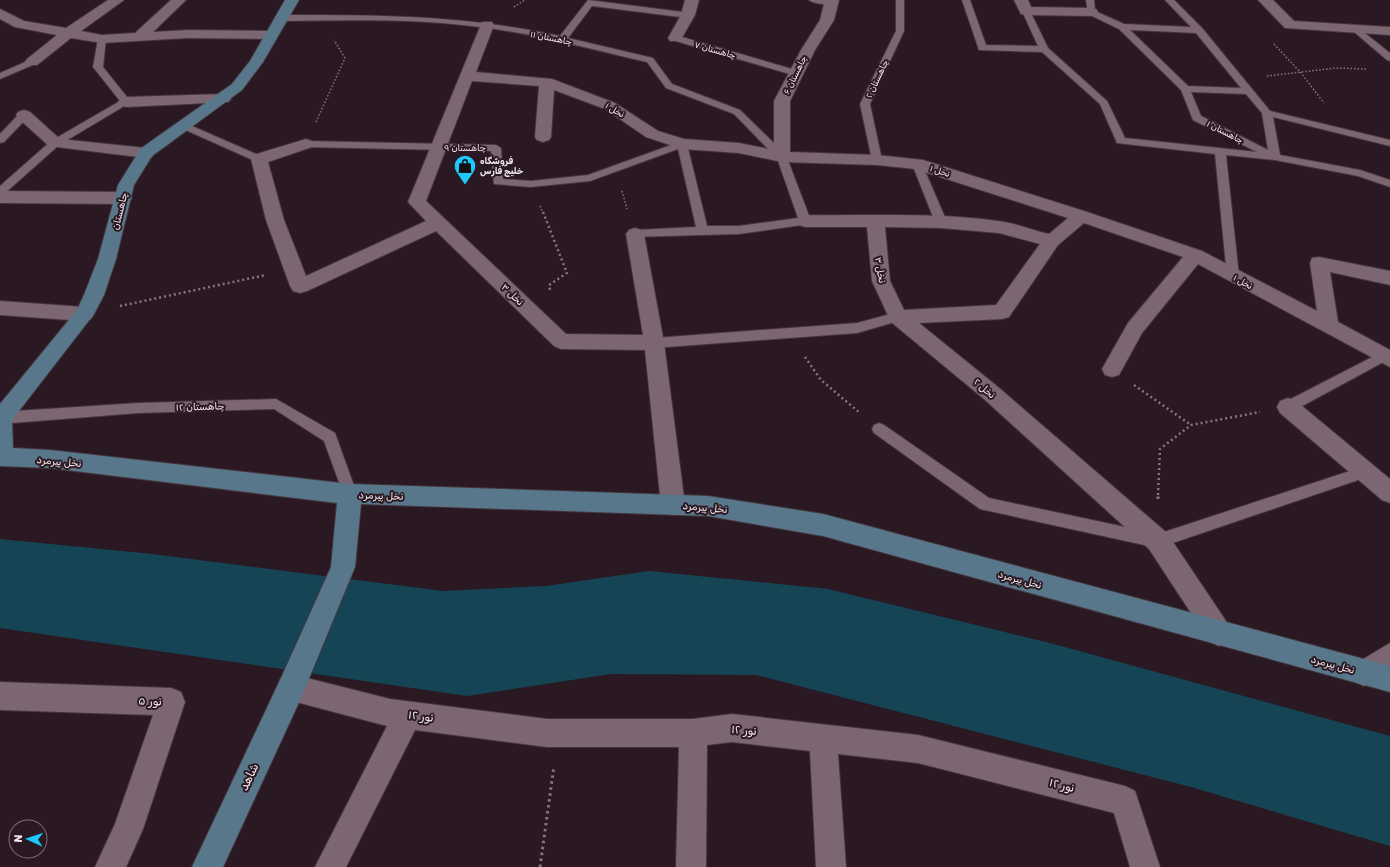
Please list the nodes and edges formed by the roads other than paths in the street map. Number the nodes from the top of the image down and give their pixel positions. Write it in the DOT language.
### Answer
graph roads {
  1 [pos="117,0"];
  2 [pos="179,0"];
  3 [pos="292,0"];
  4 [pos="692,0"];
  5 [pos="813,0"];
  6 [pos="900,0"];
  7 [pos="966,0"];
  8 [pos="1169,0"];
  9 [pos="1264,0"];
  10 [pos="832,1"];
  11 [pos="592,2"];
  12 [pos="1023,5"];
  13 [pos="1091,6"];
  14 [pos="0,13"];
  15 [pos="688,15"];
  16 [pos="282,18"];
  17 [pos="487,25"];
  18 [pos="1122,27"];
  19 [pos="1356,29"];
  20 [pos="1199,30"];
  21 [pos="1390,31"];
  22 [pos="67,34"];
  23 [pos="271,35"];
  24 [pos="139,37"];
  25 [pos="674,38"];
  26 [pos="102,39"];
  27 [pos="562,40"];
  28 [pos="1044,49"];
  29 [pos="1390,58"];
  30 [pos="32,62"];
  31 [pos="796,73"];
  32 [pos="0,76"];
  33 [pos="467,76"];
  34 [pos="547,82"];
  35 [pos="1185,89"];
  36 [pos="1249,91"];
  37 [pos="223,99"];
  38 [pos="126,102"];
  39 [pos="1267,113"];
  40 [pos="24,115"];
  41 [pos="185,126"];
  42 [pos="543,137"];
  43 [pos="0,140"];
  44 [pos="55,143"];
  45 [pos="306,144"];
  46 [pos="682,144"];
  47 [pos="1390,144"];
  48 [pos="439,148"];
  49 [pos="1220,152"];
  50 [pos="146,153"];
  51 [pos="782,156"];
  52 [pos="1275,157"];
  53 [pos="259,159"];
  54 [pos="877,160"];
  55 [pos="917,164"];
  56 [pos="1390,184"];
  57 [pos="0,192"];
  58 [pos="0,197"];
  59 [pos="123,198"];
  60 [pos="1081,216"];
  61 [pos="875,220"];
  62 [pos="805,221"];
  63 [pos="439,222"];
  64 [pos="941,222"];
  65 [pos="702,230"];
  66 [pos="635,234"];
  67 [pos="1052,241"];
  68 [pos="1195,256"];
  69 [pos="1233,276"];
  70 [pos="1390,278"];
  71 [pos="0,308"];
  72 [pos="84,314"];
  73 [pos="898,317"];
  74 [pos="1329,327"];
  75 [pos="654,343"];
  76 [pos="1387,357"];
  77 [pos="1112,369"];
  78 [pos="1288,407"];
  79 [pos="1,418"];
  80 [pos="879,429"];
  81 [pos="1,457"];
  82 [pos="1366,472"];
  83 [pos="1390,493"];
  84 [pos="350,494"];
  85 [pos="673,505"];
  86 [pos="1158,540"];
  87 [pos="1219,633"];
  88 [pos="1390,656"];
  89 [pos="1364,673"];
  90 [pos="1390,679"];
  91 [pos="291,688"];
  92 [pos="0,696"];
  93 [pos="408,714"];
  94 [pos="693,733"];
  95 [pos="823,738"];
  96 [pos="110,867"];
  97 [pos="207,867"];
  98 [pos="330,867"];
  99 [pos="692,867"];
  100 [pos="831,867"];
  101 [pos="1145,867"];
  1 -- 22 [label="street"];
  2 -- 24 [label="street"];
  3 -- 16 [label="street, چاهستان"];
  4 -- 15 [label="street, چاهستان ۷"];
  5 -- 10 [label="lane"];
  6 -- 54 [label="lane, چاهستان ۲"];
  7 -- 28 [label="lane"];
  8 -- 20 [label="lane"];
  9 -- 19 [label="street"];
  10 -- 31 [label="street, چاهستان ۶"];
  11 -- 15 [label="lane"];
  11 -- 27 [label="lane"];
  12 -- 13 [label="street"];
  12 -- 28 [label="lane"];
  13 -- 18 [label="lane, چاهستان ۱"];
  14 -- 22 [label="street"];
  15 -- 25 [label="street, چاهستان ۷"];
  16 -- 17 [label="lane, چاهستان ۱۱"];
  16 -- 23 [label="street, چاهستان"];
  17 -- 27 [label="lane, چاهستان ۱۱"];
  17 -- 33 [label="street, نخل ۳"];
  18 -- 20 [label="lane"];
  18 -- 35 [label="lane, چاهستان ۱"];
  19 -- 21 [label="street"];
  19 -- 29 [label="lane"];
  20 -- 36 [label="lane"];
  22 -- 26 [label="street"];
  22 -- 30 [label="street"];
  23 -- 24 [label="street"];
  23 -- 37 [label="street, چاهستان"];
  24 -- 26 [label="street"];
  25 -- 31 [label="lane, چاهستان ۷"];
  26 -- 38 [label="lane"];
  27 -- 51 [label="lane, چاهستان ۱۱"];
  28 -- 49 [label="lane"];
  30 -- 32 [label="lane"];
  31 -- 51 [label="street, چاهستان ۶"];
  33 -- 34 [label="street, نخل ۱"];
  33 -- 48 [label="street, نخل ۳"];
  34 -- 42 [label="street"];
  34 -- 46 [label="street, نخل ۱"];
  35 -- 36 [label="lane"];
  35 -- 52 [label="lane, چاهستان ۱"];
  36 -- 39 [label="lane"];
  37 -- 38 [label="street"];
  37 -- 41 [label="street, چاهستان"];
  38 -- 44 [label="lane"];
  39 -- 47 [label="lane"];
  39 -- 52 [label="lane"];
  40 -- 43 [label="lane"];
  40 -- 44 [label="street"];
  41 -- 50 [label="street, چاهستان"];
  41 -- 53 [label="lane"];
  44 -- 50 [label="street"];
  44 -- 57 [label="lane"];
  45 -- 48 [label="lane, چاهستان ۹"];
  45 -- 53 [label="street"];
  46 -- 48 [label="lane, چاهستان ۹"];
  46 -- 51 [label="street, نخل ۱"];
  46 -- 65 [label="lane"];
  48 -- 63 [label="street, نخل ۳"];
  49 -- 52 [label="lane"];
  49 -- 69 [label="lane"];
  50 -- 59 [label="street, چاهستان"];
  51 -- 54 [label="street, نخل ۱"];
  51 -- 62 [label="lane"];
  52 -- 56 [label="lane, چاهستان ۱"];
  53 -- 63 [label="street"];
  54 -- 55 [label="street, نخل ۱"];
  55 -- 60 [label="street, نخل ۱"];
  55 -- 64 [label="lane"];
  58 -- 59 [label="street"];
  59 -- 72 [label="street, چاهستان"];
  60 -- 67 [label="street"];
  60 -- 68 [label="street, نخل ۱"];
  61 -- 62 [label="street"];
  61 -- 64 [label="street"];
  61 -- 73 [label="street, نخل ۳"];
  62 -- 65 [label="lane"];
  63 -- 75 [label="street, نخل ۳"];
  64 -- 67 [label="street"];
  65 -- 66 [label="lane"];
  66 -- 75 [label="street"];
  67 -- 73 [label="street"];
  68 -- 69 [label="street, نخل ۱"];
  68 -- 77 [label="street"];
  69 -- 74 [label="street, نخل ۱"];
  70 -- 74 [label="street"];
  71 -- 72 [label="street"];
  72 -- 79 [label="street, چاهستان"];
  73 -- 75 [label="lane"];
  73 -- 86 [label="street, نخل ۲"];
  74 -- 76 [label="street, نخل ۱"];
  75 -- 85 [label="street"];
  76 -- 78 [label="lane"];
  78 -- 82 [label="street"];
  79 -- 81 [label="street"];
  79 -- 84 [label="lane, چاهستان ۱۲"];
  80 -- 86 [label="lane"];
  81 -- 84 [label="street, نخل پیرمرد"];
  82 -- 83 [label="street"];
  82 -- 86 [label="lane"];
  84 -- 85 [label="street, نخل پیرمرد"];
  84 -- 91 [label="street, شاهد"];
  85 -- 87 [label="street, نخل پیرمرد"];
  86 -- 87 [label="street, نخل ۲"];
  87 -- 89 [label="street, نخل پیرمرد"];
  88 -- 89 [label="street"];
  89 -- 90 [label="street, نخل پیرمرد"];
  91 -- 93 [label="street, نور ۱۲"];
  91 -- 97 [label="street, شاهد"];
  92 -- 96 [label="street, نور ۵"];
  93 -- 94 [label="street, نور ۱۲"];
  93 -- 98 [label="street"];
  94 -- 95 [label="street, نور ۱۲"];
  94 -- 99 [label="street"];
  95 -- 100 [label="street"];
  95 -- 101 [label="street, نور ۱۲"];
}
